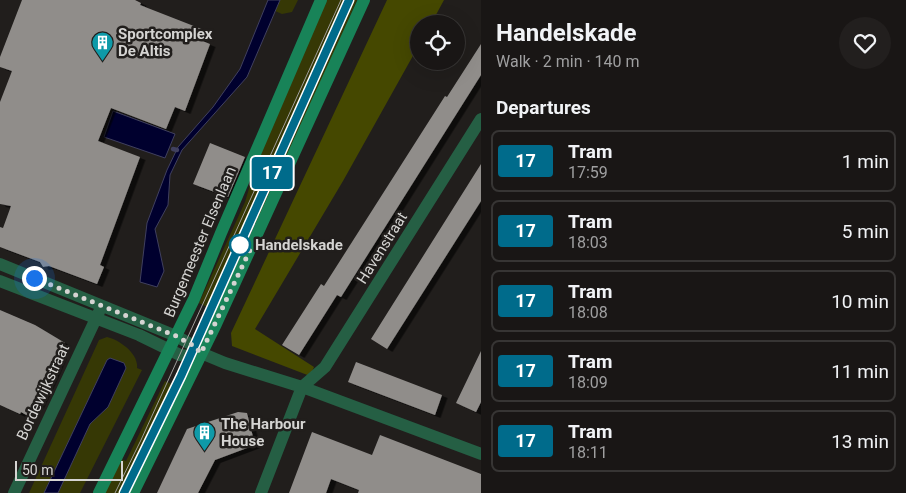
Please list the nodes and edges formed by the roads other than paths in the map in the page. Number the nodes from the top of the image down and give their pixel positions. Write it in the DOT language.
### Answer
graph roads {
  1 [pos="321,0"];
  2 [pos="364,0"];
  3 [pos="481,119"];
  4 [pos="0,264"];
  5 [pos="0,281"];
  6 [pos="102,306"];
  7 [pos="96,319"];
  8 [pos="176,336"];
  9 [pos="170,351"];
  10 [pos="201,353"];
  11 [pos="302,387"];
  12 [pos="480,451"];
  13 [pos="14,493"];
  14 [pos="99,493"];
  15 [pos="133,493"];
  16 [pos="261,493"];
  1 -- 8 [label="main road, Burgemeester Elsenlaan"];
  2 -- 10 [label="main road"];
  3 -- 11 [label="street, Havenstraat"];
  4 -- 6 [label="street"];
  5 -- 7 [label="street"];
  6 -- 7 [label="street, Bordewijkstraat"];
  6 -- 8 [label="street"];
  7 -- 9 [label="street"];
  7 -- 13 [label="street, Bordewijkstraat"];
  8 -- 9 [label="main road, Burgemeester Elsenlaan"];
  8 -- 10 [label="street"];
  9 -- 10 [label="street"];
  9 -- 14 [label="main road, Burgemeester Elsenlaan"];
  10 -- 11 [label="street"];
  10 -- 15 [label="main road"];
  11 -- 12 [label="street"];
  11 -- 16 [label="street"];
}
